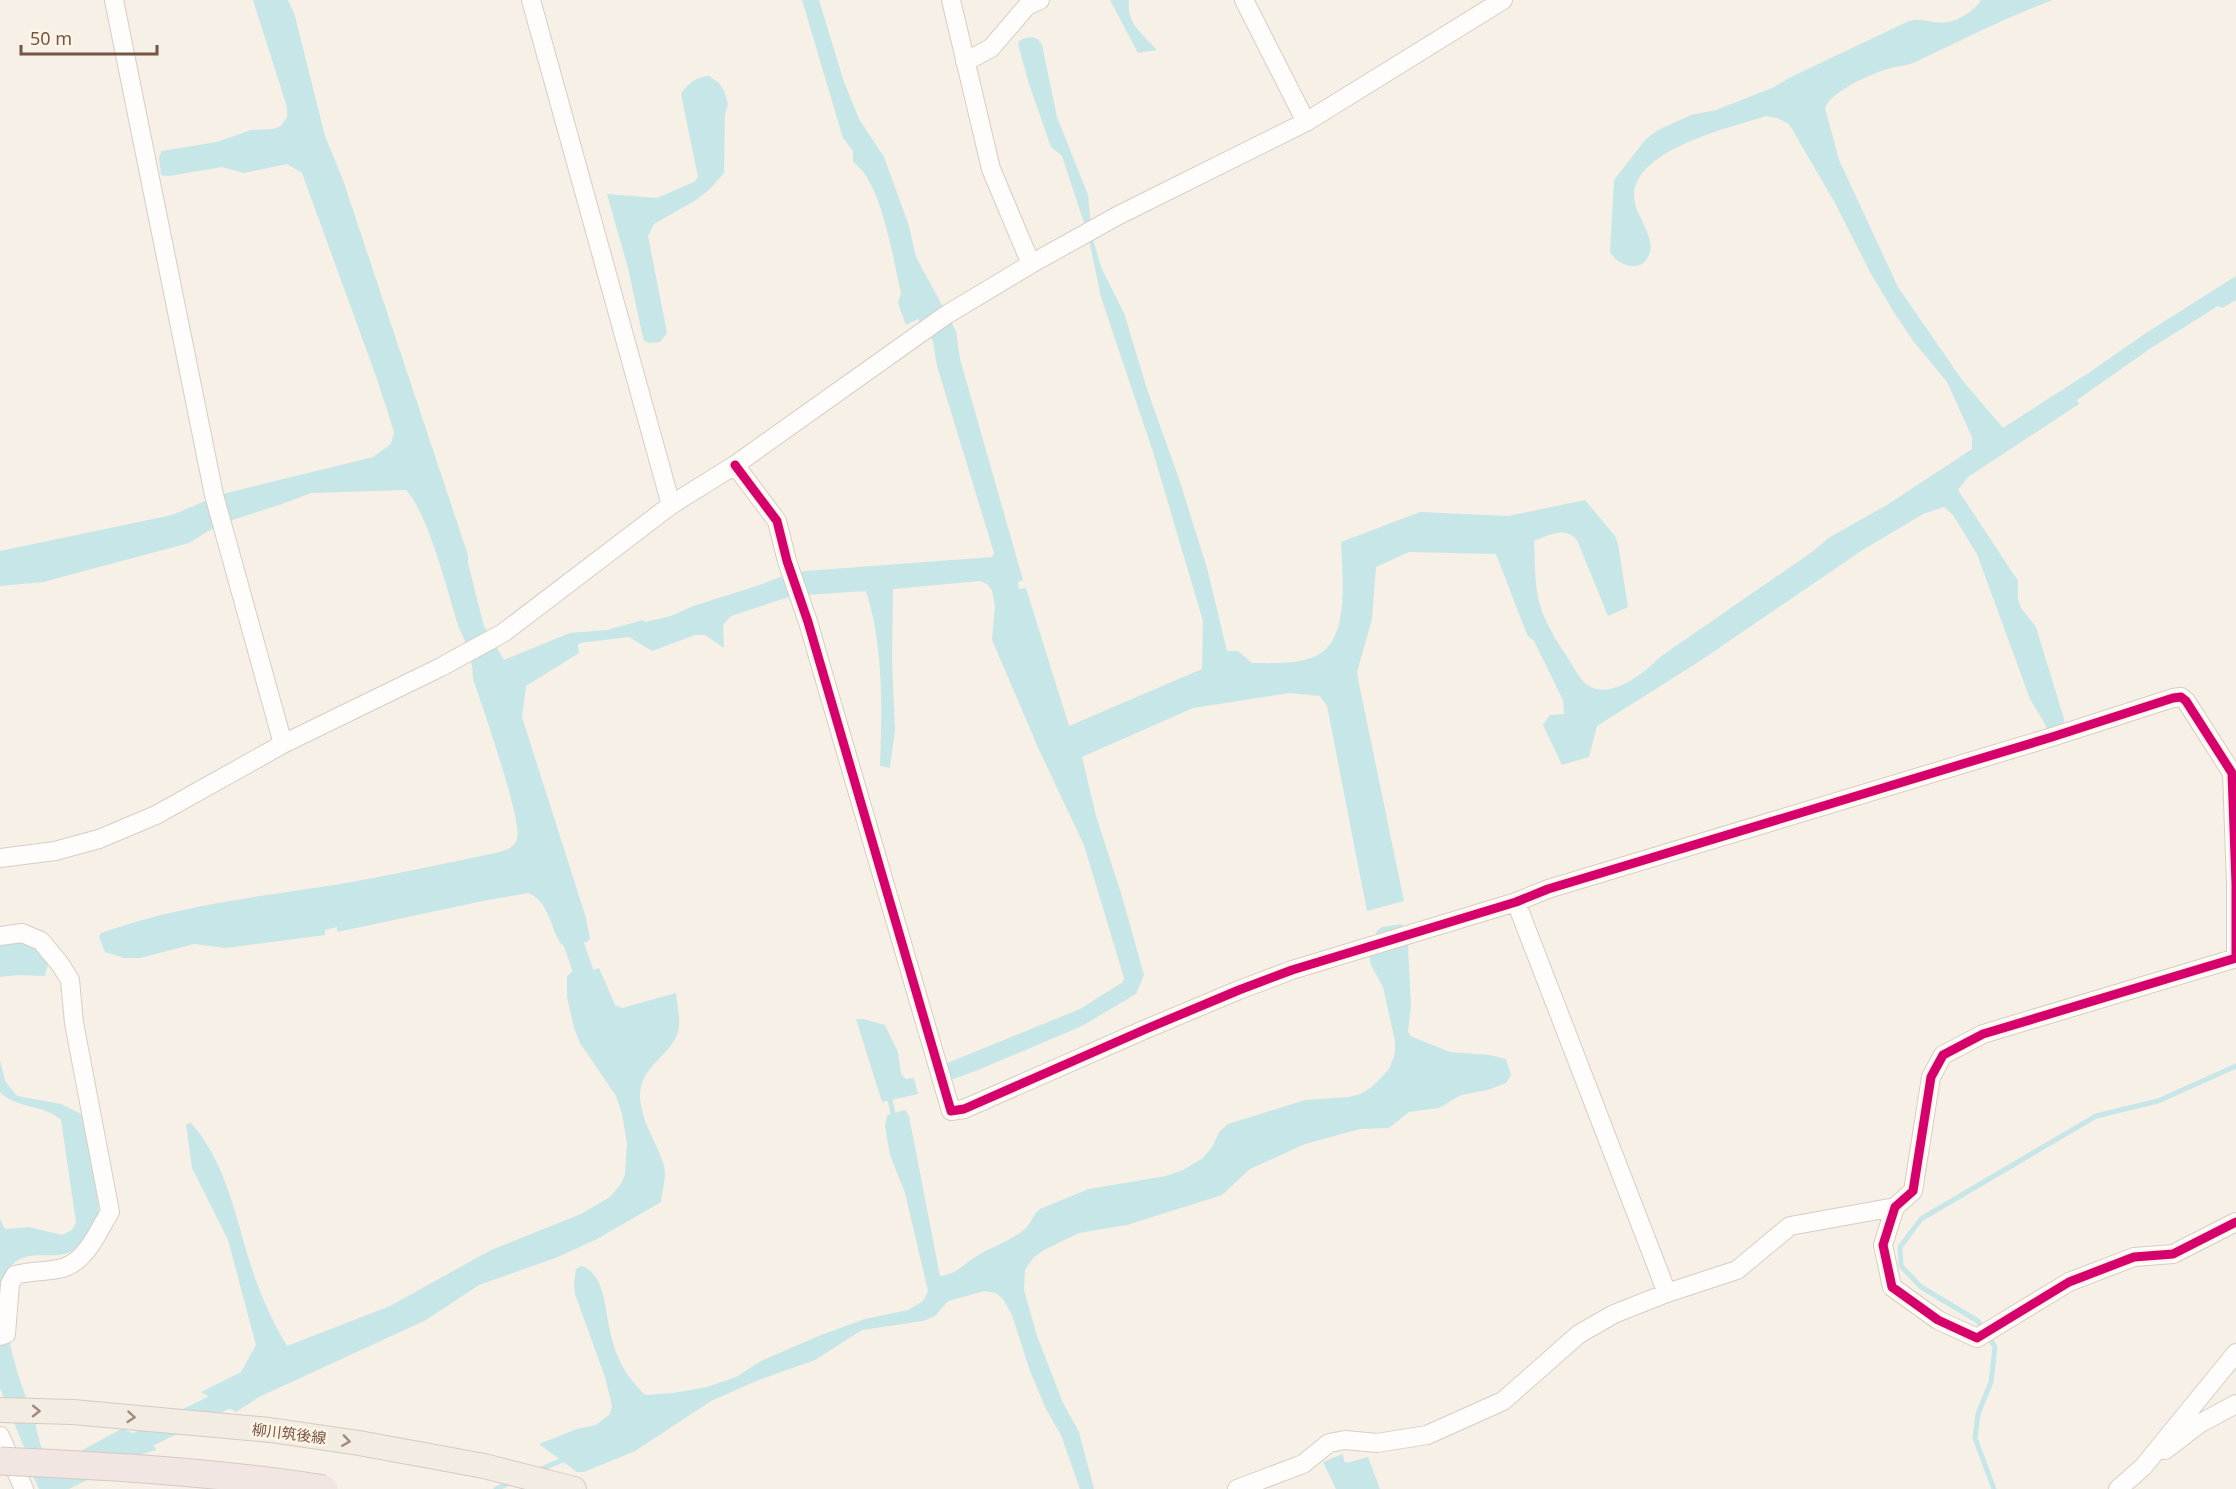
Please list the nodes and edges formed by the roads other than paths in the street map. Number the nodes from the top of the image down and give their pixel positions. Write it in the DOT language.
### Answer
graph roads {
  1 [pos="114,0"];
  2 [pos="531,0"];
  3 [pos="951,0"];
  4 [pos="1040,0"];
  5 [pos="1244,0"];
  6 [pos="1503,0"];
  7 [pos="965,62"];
  8 [pos="1306,122"];
  9 [pos="1031,264"];
  10 [pos="735,465"];
  11 [pos="671,505"];
  12 [pos="283,744"];
  13 [pos="2234,772"];
  14 [pos="0,858"];
  15 [pos="1516,902"];
  16 [pos="0,936"];
  17 [pos="1895,1207"];
  18 [pos="2236,1222"];
  19 [pos="1667,1293"];
  20 [pos="0,1335"];
  21 [pos="2236,1353"];
  22 [pos="2236,1404"];
  23 [pos="0,1410"];
  24 [pos="0,1436"];
  25 [pos="0,1461"];
  26 [pos="2143,1467"];
  27 [pos="0,1472"];
  28 [pos="24,1489"];
  29 [pos="246,1489"];
  30 [pos="324,1489"];
  31 [pos="574,1489"];
  32 [pos="1237,1489"];
  33 [pos="2118,1489"];
  1 -- 12 [label="street"];
  2 -- 11 [label="street"];
  3 -- 7 [label="street"];
  4 -- 7 [label="street"];
  5 -- 8 [label="street"];
  6 -- 8 [label="street"];
  7 -- 9 [label="street"];
  8 -- 9 [label="street"];
  9 -- 10 [label="street"];
  10 -- 11 [label="street"];
  10 -- 15 [label="street"];
  11 -- 12 [label="street"];
  12 -- 14 [label="street"];
  13 -- 15 [label="street"];
  13 -- 17 [label="street"];
  15 -- 19 [label="street"];
  16 -- 20 [label="street"];
  17 -- 18 [label="street"];
  17 -- 19 [label="street"];
  19 -- 32 [label="street"];
  21 -- 26 [label="street"];
  22 -- 26 [label="street"];
  23 -- 31 [label="main road, 柳川筑後線, one-way"];
  24 -- 28 [label="street"];
  25 -- 30 [label="highway, bridge"];
  26 -- 33 [label="street"];
  27 -- 29 [label="highway"];
}
